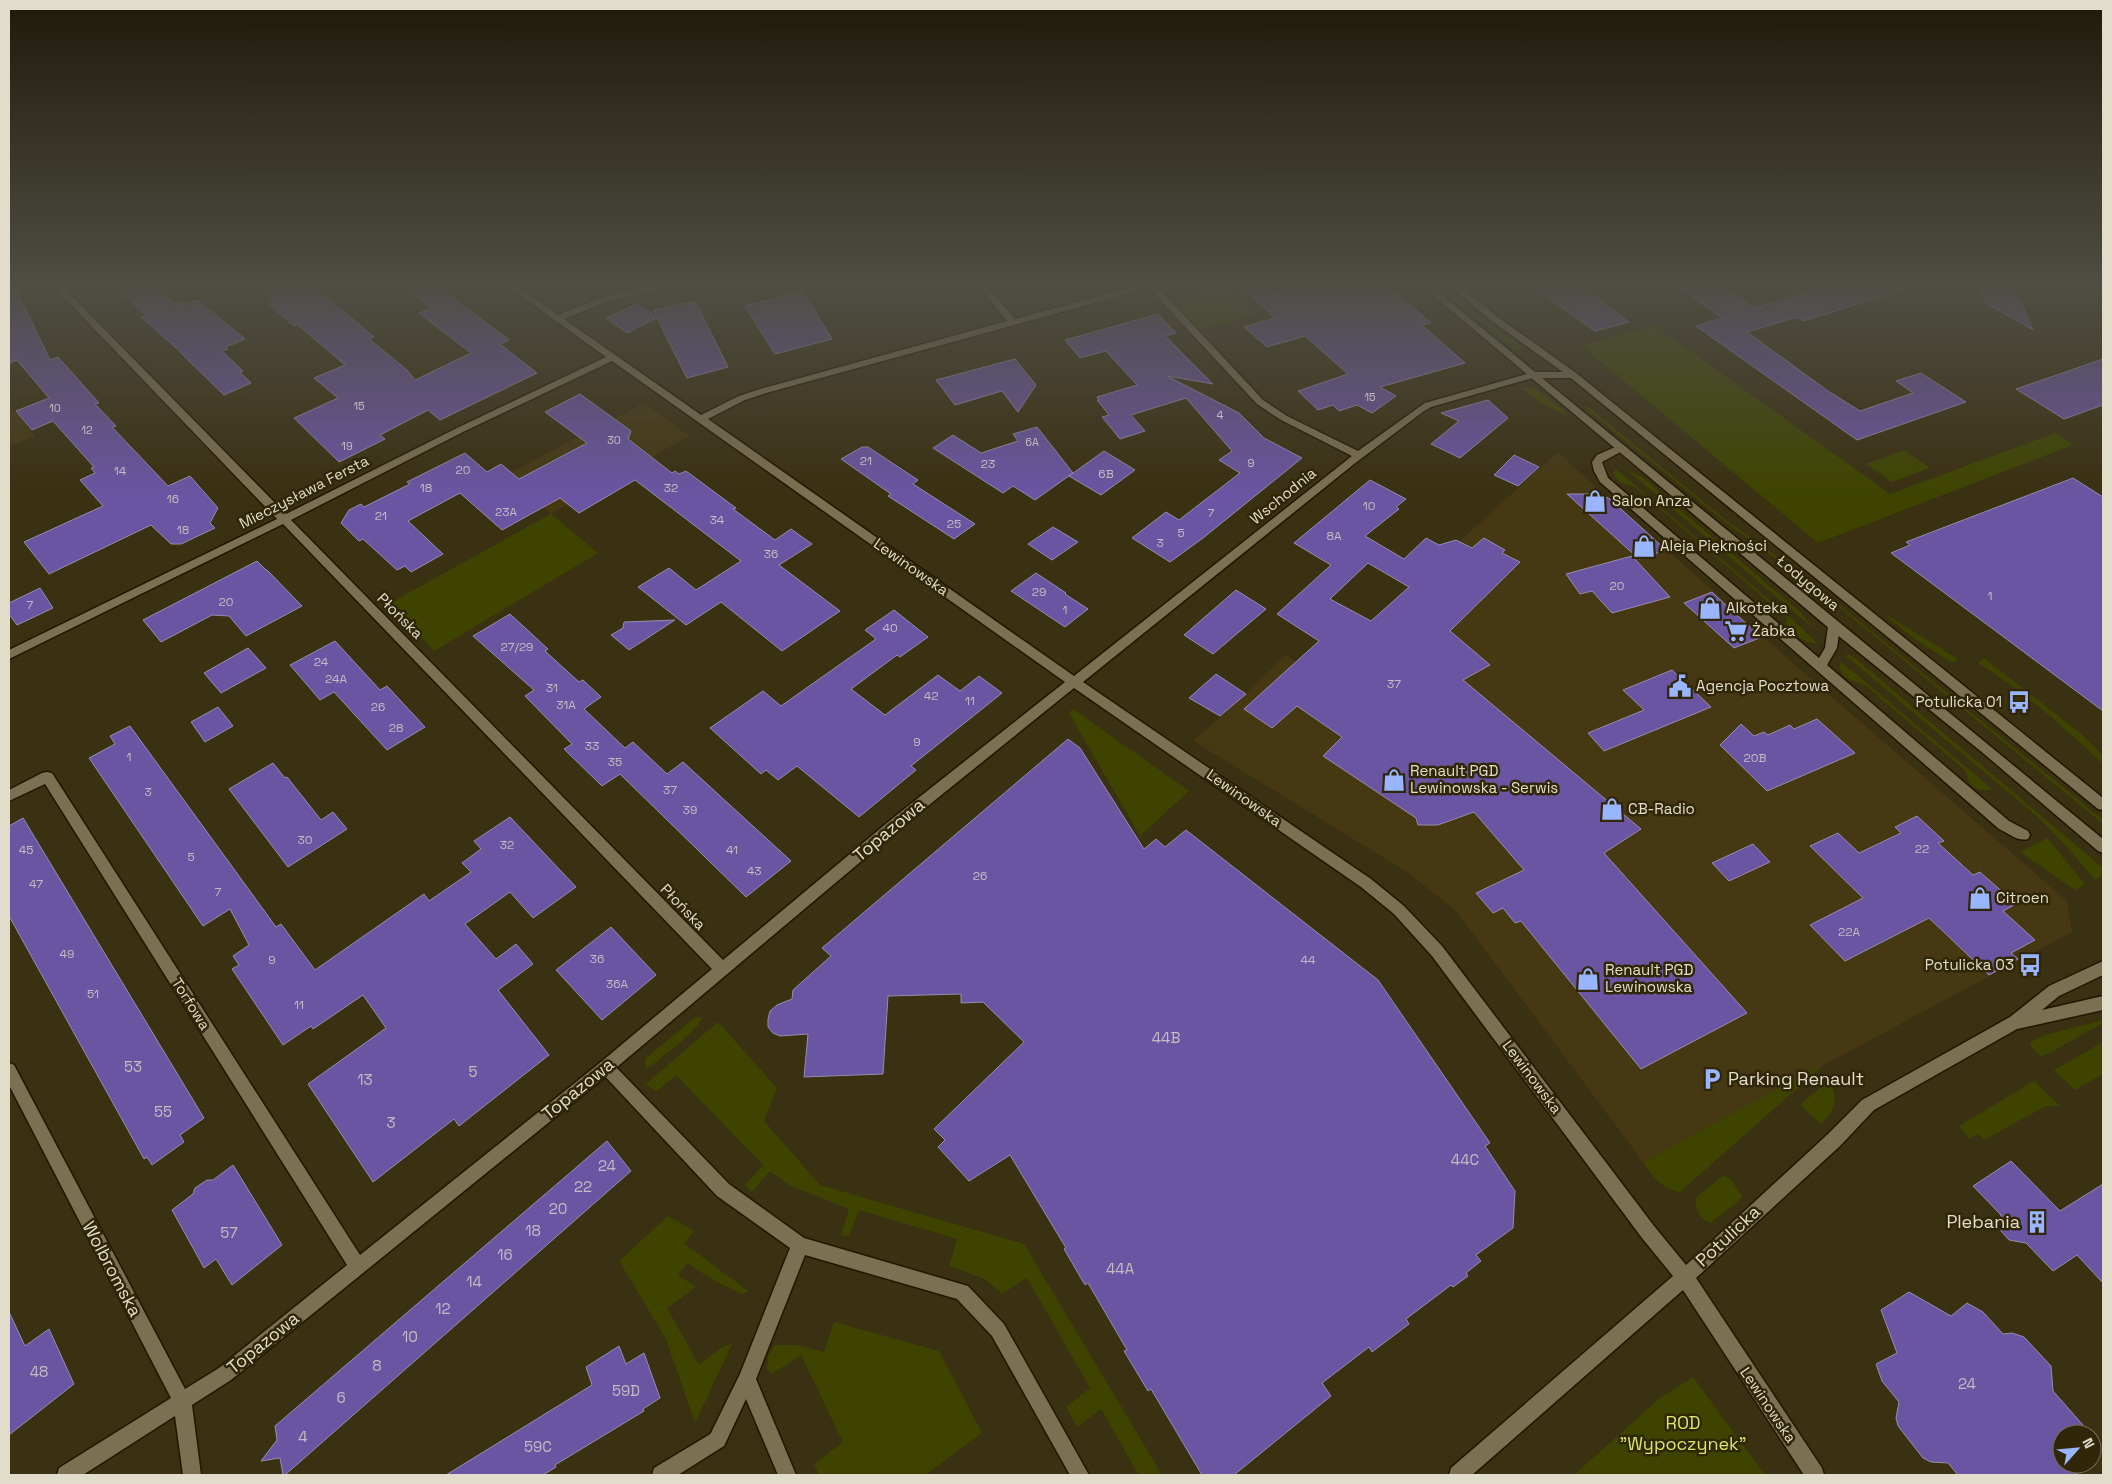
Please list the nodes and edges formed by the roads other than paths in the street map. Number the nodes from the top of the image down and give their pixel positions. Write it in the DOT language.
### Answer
graph roads {
  1 [pos="123,354"];
  2 [pos="609,354"];
  3 [pos="898,354"];
  4 [pos="1215,354"];
  5 [pos="1508,354"];
  6 [pos="1544,354"];
  7 [pos="613,357"];
  8 [pos="1533,375"];
  9 [pos="1573,375"];
  10 [pos="701,419"];
  11 [pos="1620,448"];
  12 [pos="1358,455"];
  13 [pos="283,520"];
  14 [pos="1834,626"];
  15 [pos="9,655"];
  16 [pos="1820,666"];
  17 [pos="1074,682"];
  18 [pos="9,796"];
  19 [pos="2103,805"];
  20 [pos="2023,835"];
  21 [pos="2103,847"];
  22 [pos="2103,968"];
  23 [pos="722,969"];
  24 [pos="2103,1003"];
  25 [pos="2015,1022"];
  26 [pos="606,1067"];
  27 [pos="9,1070"];
  28 [pos="800,1245"];
  29 [pos="358,1267"];
  30 [pos="1685,1277"];
  31 [pos="747,1378"];
  32 [pos="183,1403"];
  33 [pos="66,1475"];
  34 [pos="192,1475"];
  35 [pos="661,1475"];
  36 [pos="787,1475"];
  37 [pos="1080,1475"];
  38 [pos="1458,1475"];
  39 [pos="1815,1475"];
  1 -- 13 [label="street, Płońska"];
  2 -- 7 [label="street, Lewinowska"];
  3 -- 10 [label="street"];
  4 -- 12 [label="street"];
  5 -- 8 [label="street, Łodygowa"];
  6 -- 9 [label="street, Łodygowa"];
  7 -- 10 [label="street, Lewinowska"];
  7 -- 13 [label="street, Mieczysława Fersta"];
  8 -- 9 [label="street, Wschodnia"];
  8 -- 11 [label="street, Łodygowa"];
  8 -- 12 [label="street, Wschodnia"];
  9 -- 19 [label="street, Łodygowa"];
  10 -- 17 [label="street, Lewinowska"];
  11 -- 14 [label="street, Łodygowa"];
  11 -- 16 [label="street"];
  12 -- 17 [label="street, Wschodnia"];
  13 -- 15 [label="street, Mieczysława Fersta"];
  13 -- 23 [label="street, Płońska"];
  14 -- 16 [label="street"];
  14 -- 21 [label="street, Łodygowa"];
  16 -- 20 [label="street"];
  17 -- 23 [label="street, Topazowa"];
  17 -- 30 [label="street, Lewinowska"];
  18 -- 29 [label="street, Torfowa"];
  22 -- 25 [label="street, Potulicka"];
  23 -- 26 [label="street, Topazowa"];
  24 -- 25 [label="street, Potulicka"];
  25 -- 30 [label="street, Potulicka"];
  26 -- 28 [label="street"];
  26 -- 29 [label="street, Topazowa"];
  27 -- 32 [label="street, Wolbromska"];
  28 -- 31 [label="street"];
  28 -- 37 [label="street"];
  29 -- 32 [label="street, Topazowa"];
  30 -- 38 [label="street, Potulicka"];
  30 -- 39 [label="street, Lewinowska"];
  31 -- 35 [label="street"];
  31 -- 36 [label="street"];
  32 -- 33 [label="street, Topazowa"];
  32 -- 34 [label="street, Wolbromska"];
}
